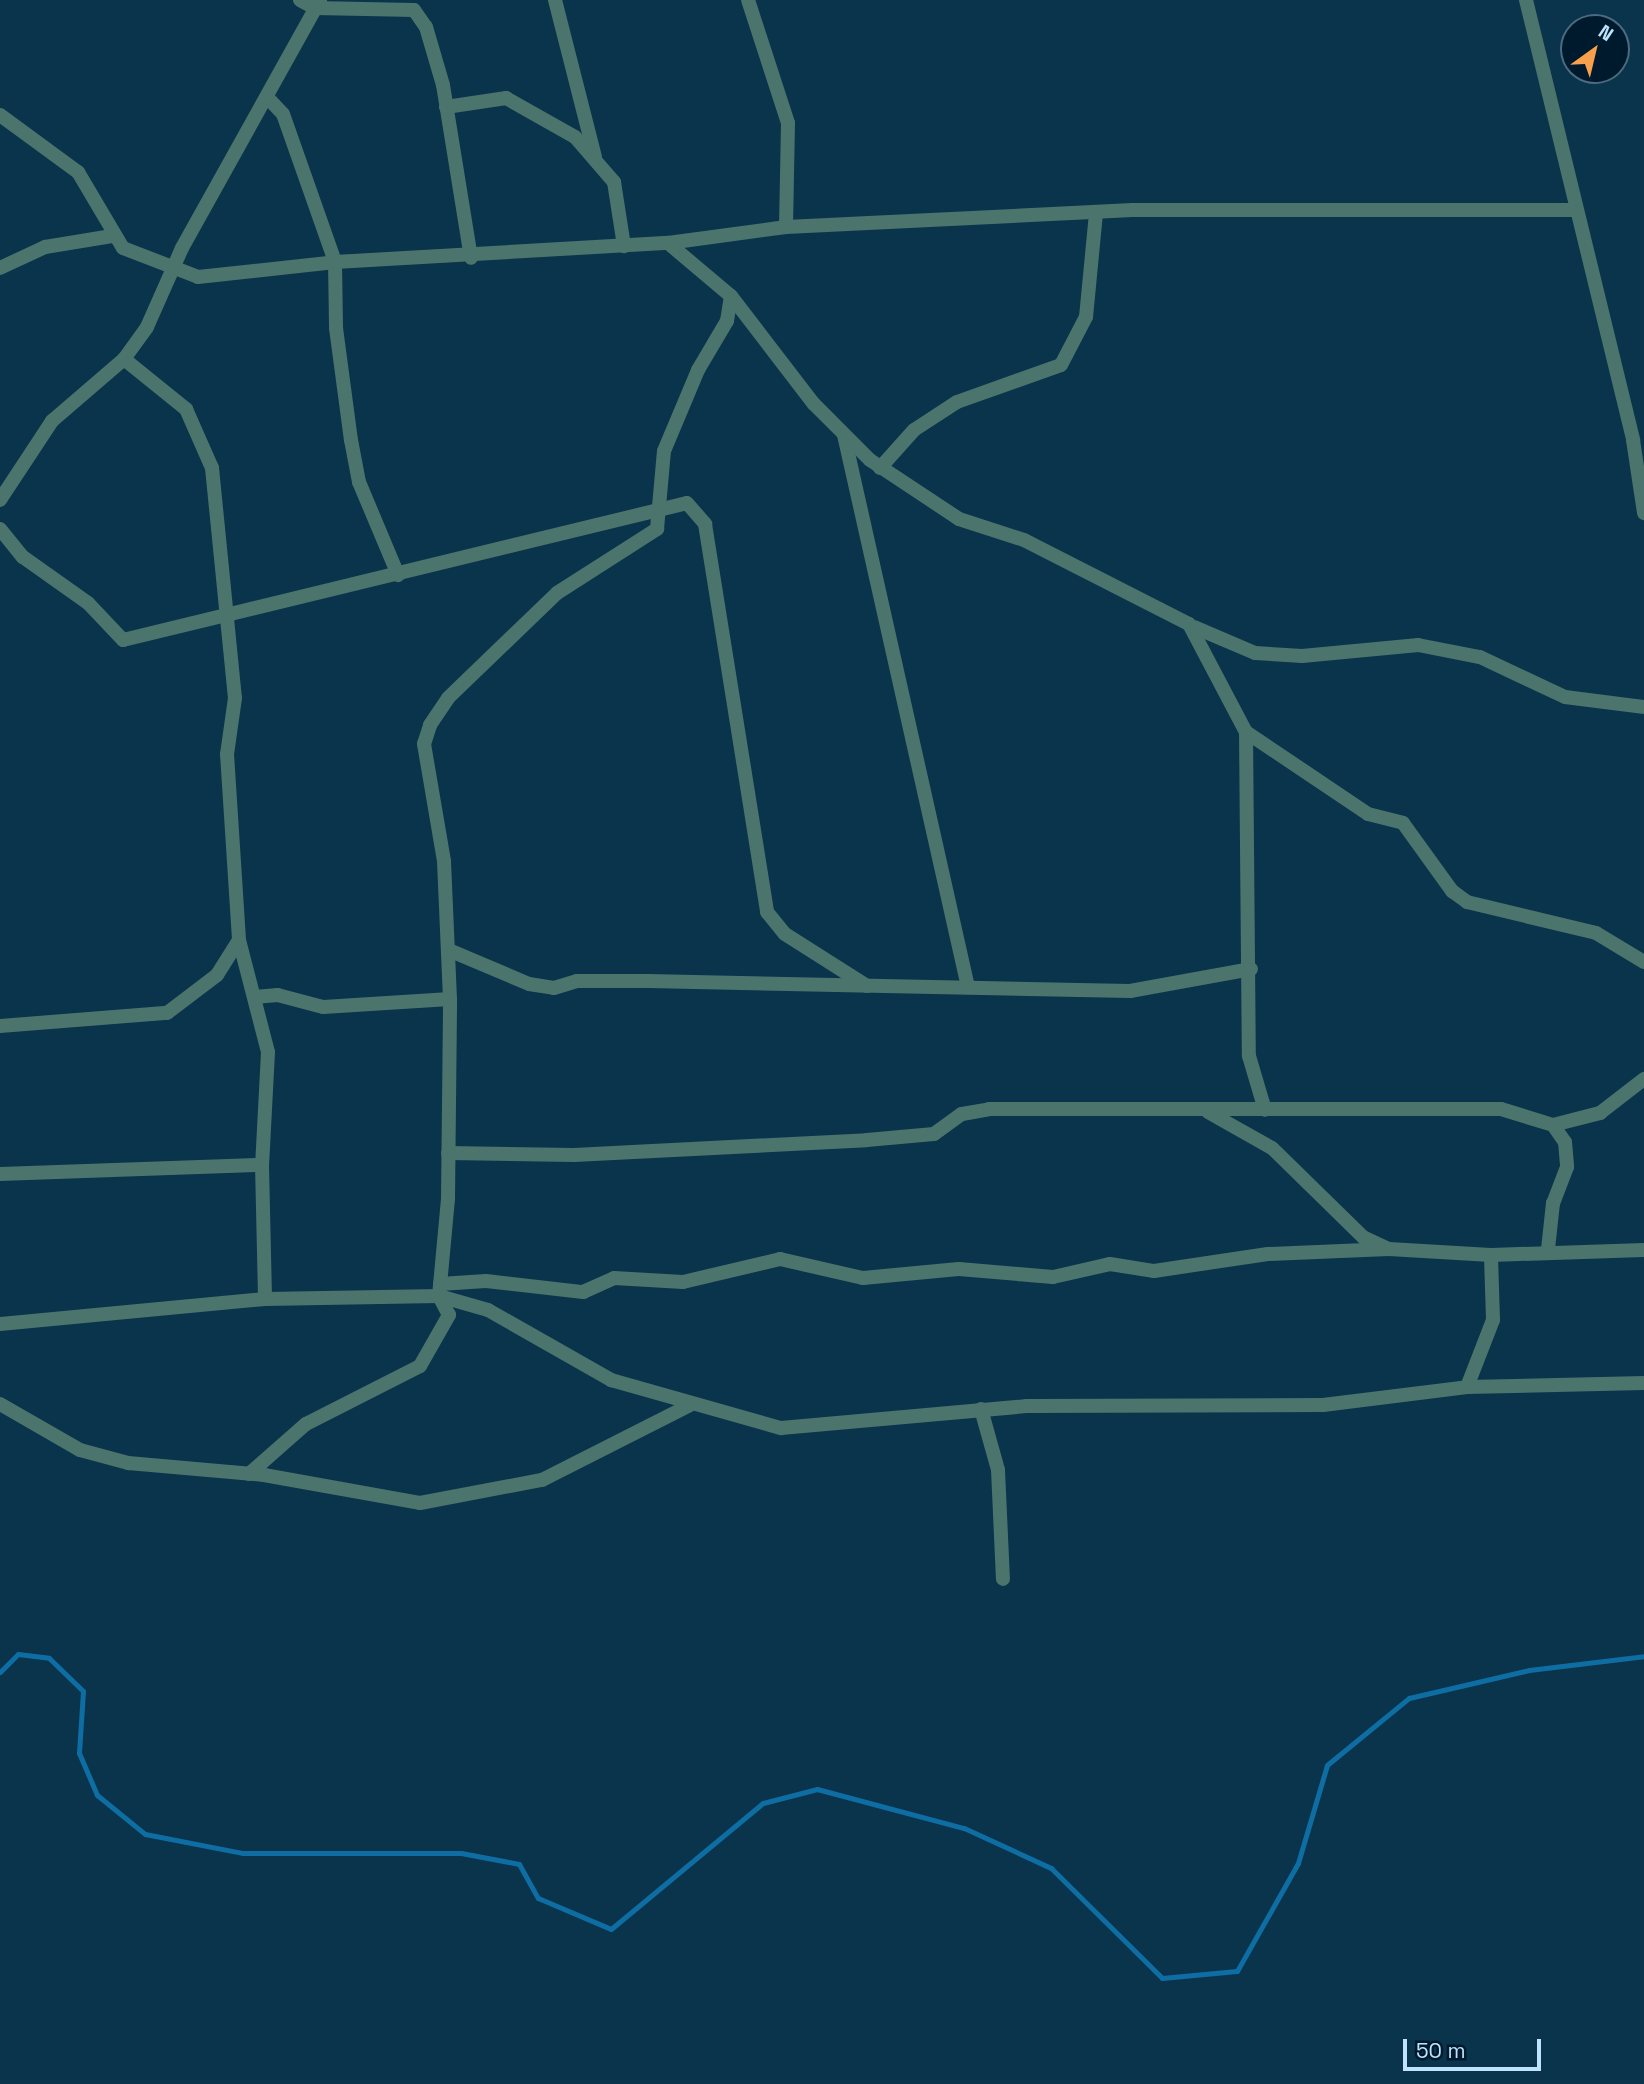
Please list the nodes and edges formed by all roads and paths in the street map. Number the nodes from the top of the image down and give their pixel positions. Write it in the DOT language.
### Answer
graph roads {
  1 [pos="300,0"];
  2 [pos="555,0"];
  3 [pos="748,0"];
  4 [pos="1526,0"];
  5 [pos="317,4"];
  6 [pos="267,97"];
  7 [pos="446,107"];
  8 [pos="0,115"];
  9 [pos="595,158"];
  10 [pos="1576,210"];
  11 [pos="1096,213"];
  12 [pos="786,227"];
  13 [pos="112,236"];
  14 [pos="668,243"];
  15 [pos="624,246"];
  16 [pos="471,258"];
  17 [pos="335,262"];
  18 [pos="0,268"];
  19 [pos="172,271"];
  20 [pos="731,296"];
  21 [pos="124,359"];
  22 [pos="844,435"];
  23 [pos="880,468"];
  24 [pos="0,500"];
  25 [pos="658,510"];
  26 [pos="1644,513"];
  27 [pos="0,529"];
  28 [pos="398,575"];
  29 [pos="226,614"];
  30 [pos="1189,624"];
  31 [pos="1644,707"];
  32 [pos="1246,732"];
  33 [pos="239,940"];
  34 [pos="451,951"];
  35 [pos="1644,962"];
  36 [pos="1251,969"];
  37 [pos="867,986"];
  38 [pos="968,987"];
  39 [pos="257,997"];
  40 [pos="450,999"];
  41 [pos="0,1026"];
  42 [pos="1644,1079"];
  43 [pos="1203,1110"];
  44 [pos="1265,1110"];
  45 [pos="1553,1125"];
  46 [pos="448,1153"];
  47 [pos="262,1165"];
  48 [pos="0,1174"];
  49 [pos="1389,1249"];
  50 [pos="1548,1249"];
  51 [pos="1644,1250"];
  52 [pos="1491,1255"];
  53 [pos="440,1290"];
  54 [pos="265,1299"];
  55 [pos="0,1324"];
  56 [pos="1644,1383"];
  57 [pos="1467,1387"];
  58 [pos="0,1404"];
  59 [pos="690,1405"];
  60 [pos="981,1409"];
  61 [pos="248,1474"];
  62 [pos="1003,1579"];
  1 -- 5 [label="street"];
  2 -- 9 [label="street"];
  3 -- 12 [label="street"];
  4 -- 10 [label="street"];
  5 -- 6 [label="street"];
  5 -- 7 [label="street"];
  6 -- 17 [label="street"];
  6 -- 19 [label="street"];
  7 -- 9 [label="street"];
  7 -- 16 [label="street"];
  8 -- 13 [label="street"];
  9 -- 15 [label="street"];
  10 -- 11 [label="street"];
  10 -- 26 [label="street"];
  11 -- 12 [label="street"];
  11 -- 23 [label="street"];
  12 -- 14 [label="street"];
  13 -- 18 [label="street"];
  13 -- 19 [label="street"];
  14 -- 15 [label="street"];
  14 -- 20 [label="street"];
  15 -- 16 [label="street"];
  16 -- 17 [label="street"];
  17 -- 19 [label="street"];
  17 -- 28 [label="street"];
  19 -- 21 [label="street"];
  20 -- 22 [label="street"];
  20 -- 25 [label="street"];
  21 -- 24 [label="street"];
  21 -- 29 [label="street"];
  22 -- 23 [label="street"];
  22 -- 38 [label="street"];
  23 -- 30 [label="street"];
  25 -- 28 [label="street"];
  25 -- 34 [label="street"];
  25 -- 37 [label="street"];
  27 -- 29 [label="street"];
  28 -- 29 [label="street"];
  29 -- 33 [label="street"];
  30 -- 31 [label="street"];
  30 -- 32 [label="street"];
  32 -- 35 [label="street"];
  32 -- 36 [label="street"];
  33 -- 39 [label="street"];
  33 -- 41 [label="street"];
  34 -- 37 [label="street"];
  34 -- 40 [label="street"];
  36 -- 38 [label="street"];
  36 -- 44 [label="street"];
  37 -- 38 [label="street"];
  39 -- 40 [label="street"];
  39 -- 47 [label="street"];
  40 -- 46 [label="street"];
  42 -- 45 [label="street"];
  43 -- 44 [label="street"];
  43 -- 46 [label="street"];
  43 -- 49 [label="street"];
  44 -- 45 [label="street"];
  45 -- 50 [label="street"];
  46 -- 53 [label="street"];
  47 -- 48 [label="street"];
  47 -- 54 [label="street"];
  49 -- 52 [label="street"];
  49 -- 53 [label="street"];
  50 -- 51 [label="street"];
  50 -- 52 [label="street"];
  52 -- 57 [label="street"];
  53 -- 54 [label="street"];
  53 -- 59 [label="street"];
  53 -- 61 [label="street"];
  54 -- 55 [label="street"];
  56 -- 57 [label="street"];
  57 -- 60 [label="street"];
  58 -- 61 [label="street"];
  59 -- 60 [label="street"];
  59 -- 61 [label="street"];
  60 -- 62 [label="street"];
}
